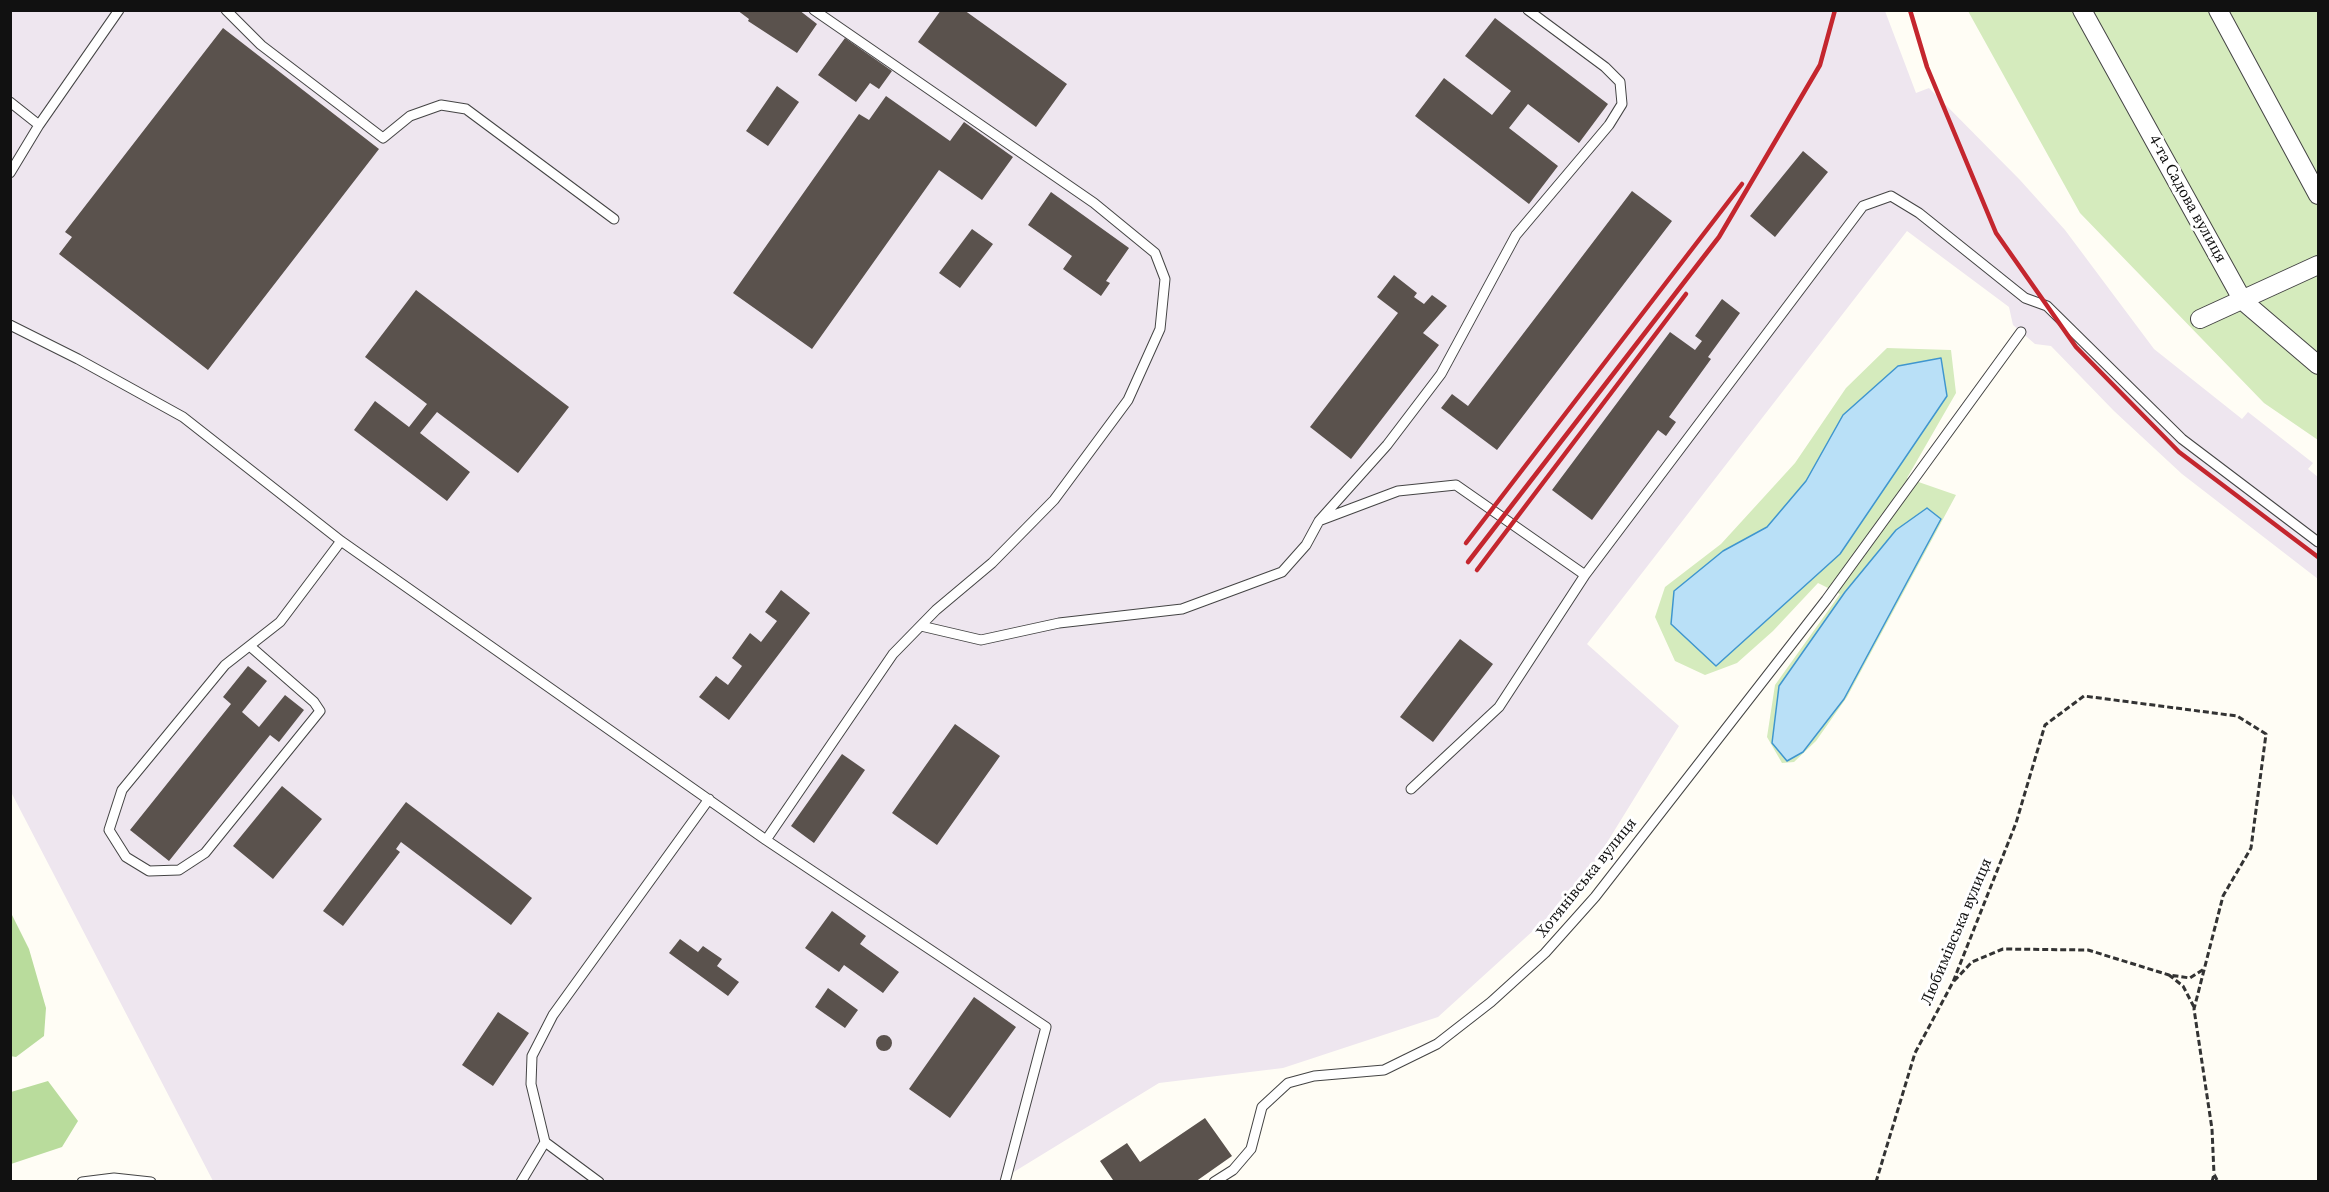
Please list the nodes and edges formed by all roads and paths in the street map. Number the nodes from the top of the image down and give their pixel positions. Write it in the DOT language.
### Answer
graph roads {
  1 [pos="119,10"];
  2 [pos="226,10"];
  3 [pos="814,10"];
  4 [pos="1528,10"];
  5 [pos="2082,10"];
  6 [pos="2218,10"];
  7 [pos="10,102"];
  8 [pos="39,125"];
  9 [pos="10,173"];
  10 [pos="2319,195"];
  11 [pos="614,219"];
  12 [pos="2319,265"];
  13 [pos="2243,301"];
  14 [pos="2200,319"];
  15 [pos="10,325"];
  16 [pos="2021,332"];
  17 [pos="2319,365"];
  18 [pos="1319,521"];
  19 [pos="341,541"];
  20 [pos="2319,542"];
  21 [pos="1585,576"];
  22 [pos="921,626"];
  23 [pos="251,647"];
  24 [pos="1411,789"];
  25 [pos="708,799"];
  26 [pos="766,840"];
  27 [pos="2205,968"];
  28 [pos="2169,975"];
  29 [pos="1953,982"];
  30 [pos="2194,1009"];
  31 [pos="545,1142"];
  32 [pos="2214,1173"];
  33 [pos="82,1182"];
  34 [pos="151,1182"];
  35 [pos="521,1182"];
  36 [pos="598,1182"];
  37 [pos="1005,1182"];
  38 [pos="1215,1182"];
  39 [pos="1876,1182"];
  40 [pos="2212,1182"];
  41 [pos="2218,1182"];
  1 -- 8 [label="lane"];
  2 -- 11 [label="lane"];
  3 -- 22 [label="lane"];
  4 -- 18 [label="lane"];
  5 -- 13 [label="street, 4-та Садова вулиця"];
  6 -- 10 [label="street"];
  7 -- 8 [label="lane"];
  8 -- 9 [label="lane"];
  12 -- 13 [label="street"];
  13 -- 14 [label="street"];
  13 -- 17 [label="street, 4-та Садова вулиця"];
  15 -- 19 [label="lane"];
  16 -- 38 [label="lane, Хотянівська вулиця"];
  18 -- 21 [label="lane"];
  18 -- 22 [label="lane"];
  19 -- 23 [label="lane"];
  19 -- 25 [label="lane"];
  20 -- 21 [label="lane"];
  21 -- 24 [label="lane"];
  22 -- 26 [label="lane"];
  23 -- 23 [label="lane"];
  25 -- 26 [label="lane"];
  25 -- 31 [label="lane"];
  26 -- 37 [label="lane"];
  27 -- 28 [label="path"];
  27 -- 29 [label="path, Любимівська вулиця"];
  27 -- 30 [label="path"];
  28 -- 29 [label="path"];
  28 -- 30 [label="path"];
  29 -- 39 [label="path, Любимівська вулиця"];
  30 -- 32 [label="path"];
  31 -- 35 [label="lane"];
  31 -- 36 [label="lane"];
  32 -- 40 [label="path"];
  32 -- 41 [label="path"];
  33 -- 34 [label="lane"];
}
